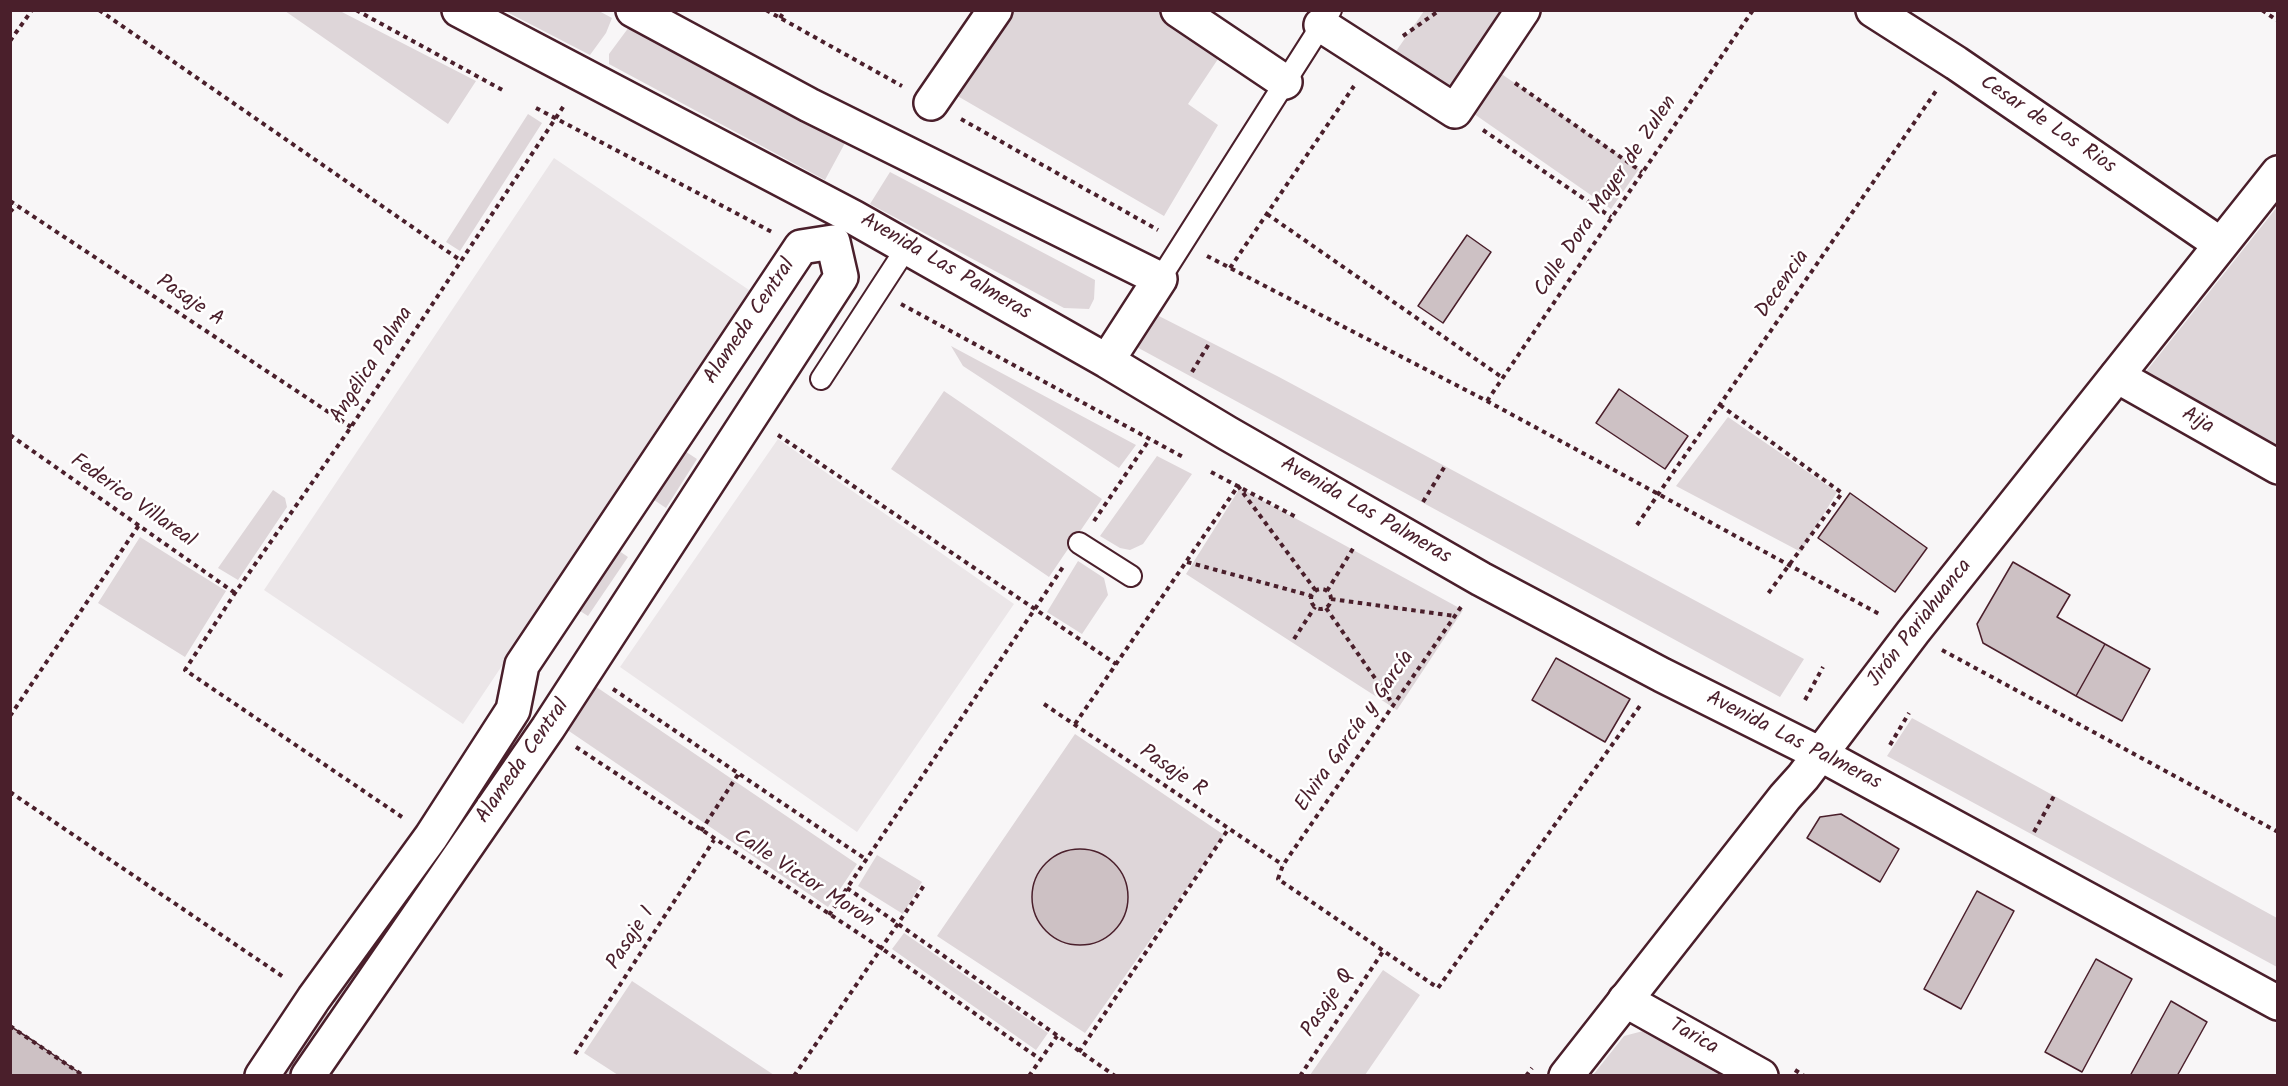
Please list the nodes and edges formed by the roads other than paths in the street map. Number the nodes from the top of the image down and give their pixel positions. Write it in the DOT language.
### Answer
graph roads {
  1 [pos="459,10"];
  2 [pos="633,10"];
  3 [pos="995,10"];
  4 [pos="1178,10"];
  5 [pos="1523,10"];
  6 [pos="1873,10"];
  7 [pos="1326,18"];
  8 [pos="1285,82"];
  9 [pos="931,103"];
  10 [pos="2277,173"];
  11 [pos="2220,244"];
  12 [pos="907,247"];
  13 [pos="1160,279"];
  14 [pos="1107,361"];
  15 [pos="2117,376"];
  16 [pos="821,379"];
  17 [pos="2277,467"];
  18 [pos="1080,543"];
  19 [pos="1131,576"];
  20 [pos="1820,754"];
  21 [pos="1624,1000"];
  22 [pos="2277,1003"];
  23 [pos="262,1076"];
  24 [pos="308,1076"];
  25 [pos="1566,1076"];
  26 [pos="1761,1076"];
  1 -- 12 [label="street, Avenida Las Palmeras"];
  2 -- 13 [label="street"];
  3 -- 9 [label="street"];
  4 -- 8 [label="street"];
  5 -- 7 [label="street"];
  6 -- 11 [label="street, Cesar de Los Rios"];
  7 -- 8 [label="lane"];
  8 -- 13 [label="lane"];
  10 -- 11 [label="street, Jirón Pariahuanca"];
  11 -- 15 [label="street, Jirón Pariahuanca"];
  12 -- 14 [label="street, Avenida Las Palmeras"];
  12 -- 16 [label="lane"];
  13 -- 14 [label="street"];
  14 -- 20 [label="street, Avenida Las Palmeras"];
  15 -- 17 [label="street, Aija"];
  15 -- 20 [label="street, Jirón Pariahuanca"];
  18 -- 19 [label="lane"];
  20 -- 21 [label="street, Jirón Pariahuanca"];
  20 -- 22 [label="street, Avenida Las Palmeras"];
  21 -- 25 [label="street, Jirón Pariahuanca"];
  21 -- 26 [label="street, Tarica"];
  23 -- 24 [label="street, Alameda Central"];
}
